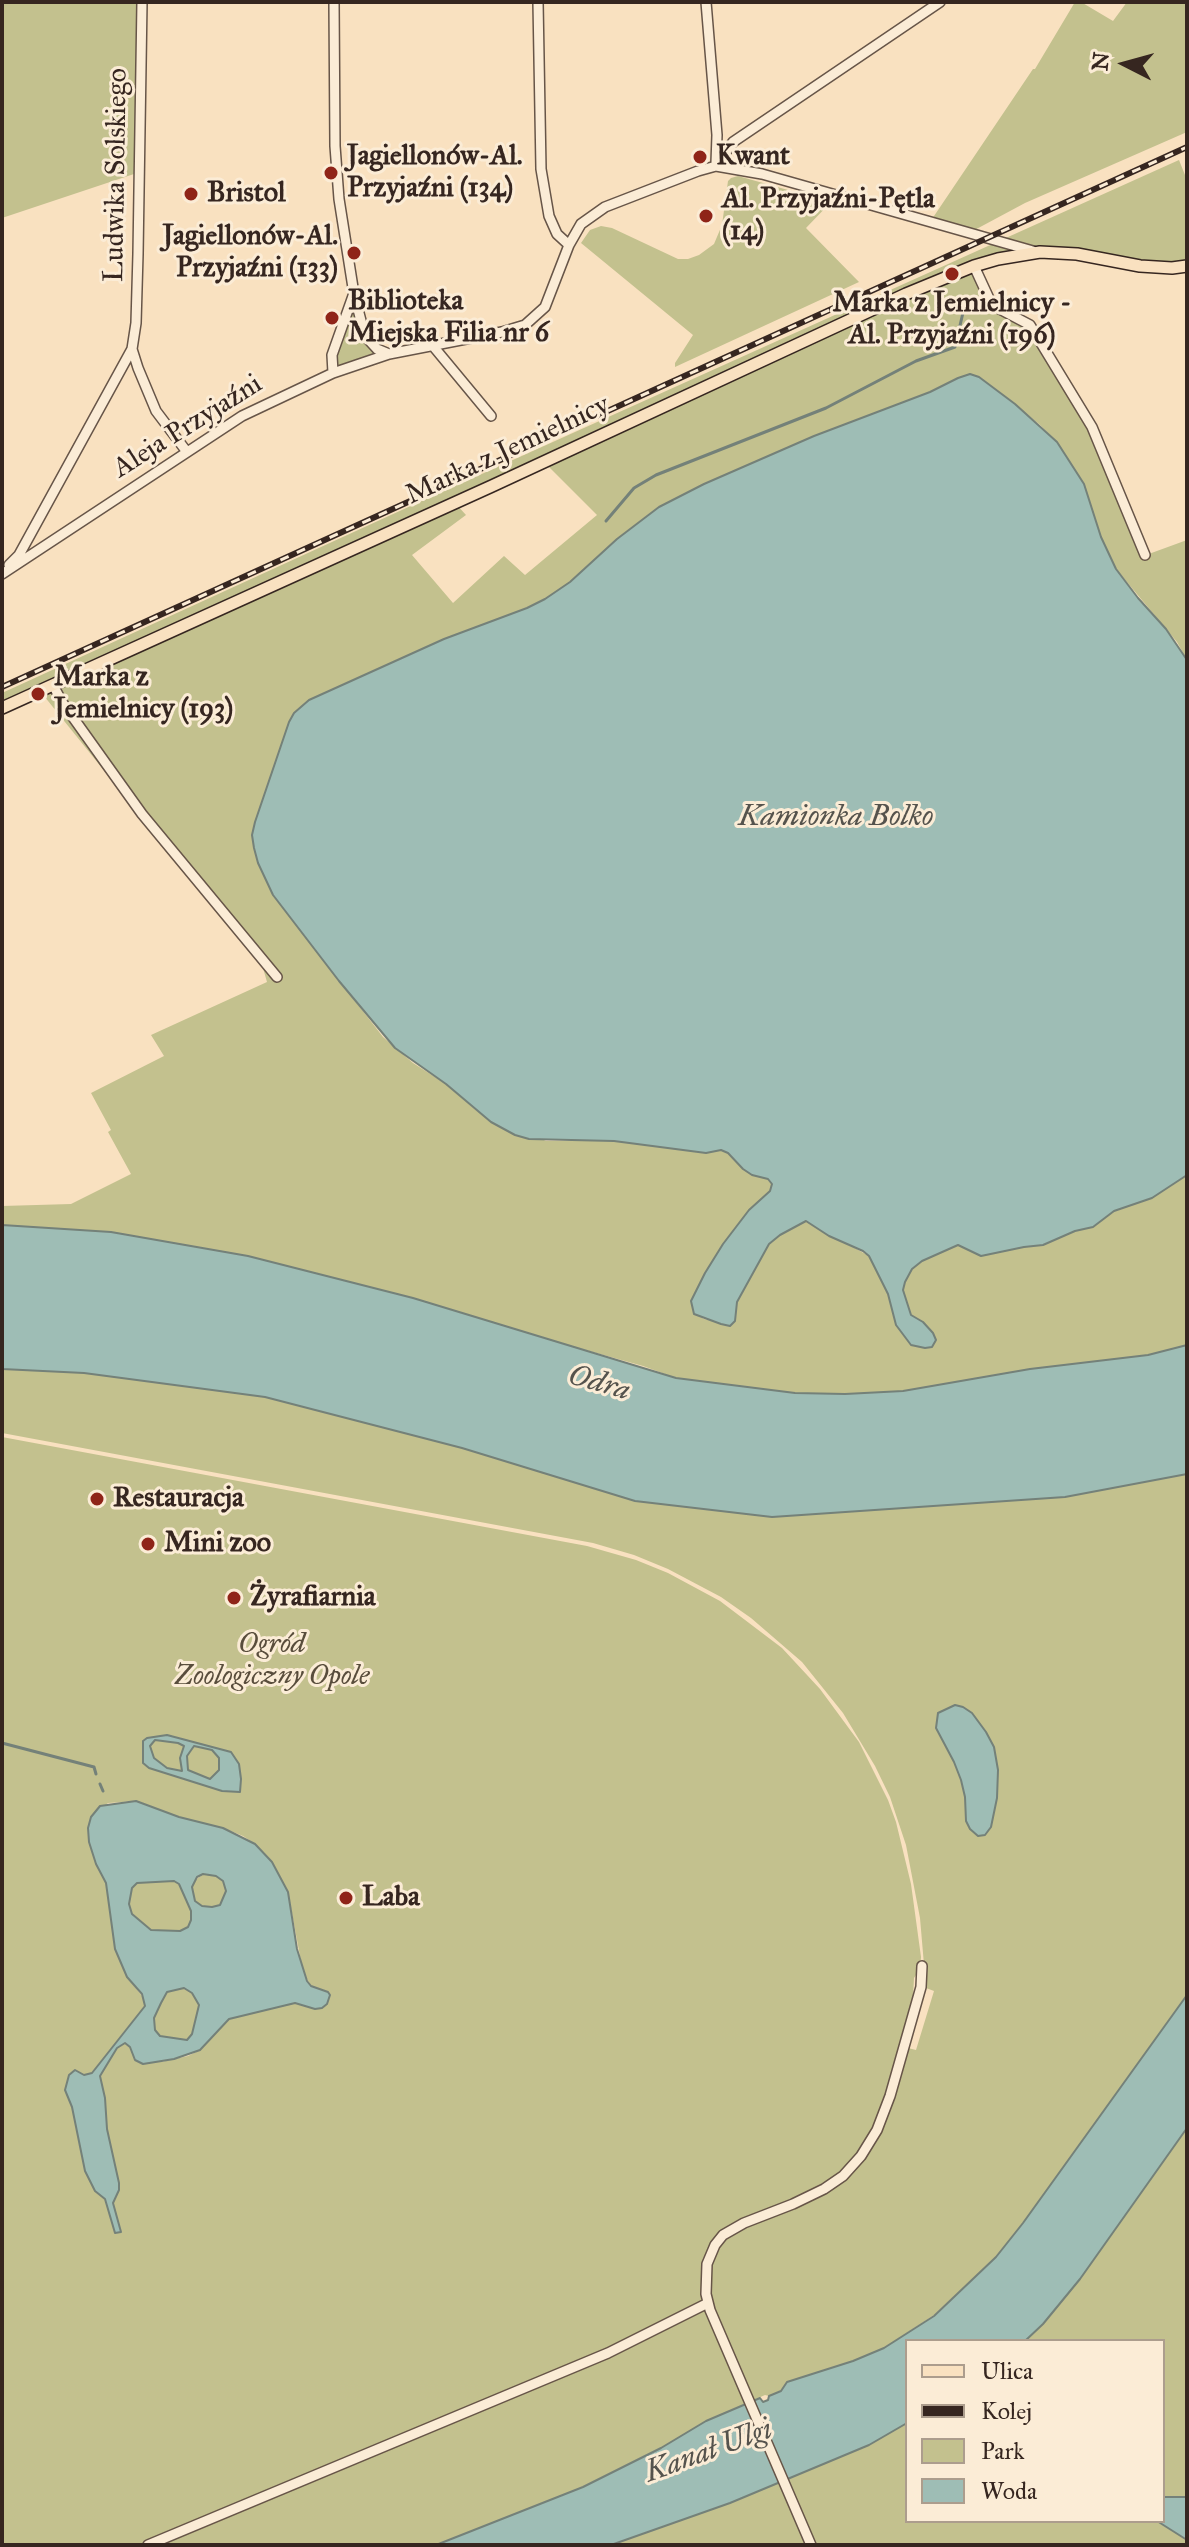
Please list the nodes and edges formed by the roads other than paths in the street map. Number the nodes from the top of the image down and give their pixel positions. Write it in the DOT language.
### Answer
graph roads {
  1 [pos="142,2"];
  2 [pos="334,2"];
  3 [pos="538,2"];
  4 [pos="706,2"];
  5 [pos="940,2"];
  6 [pos="716,166"];
  7 [pos="569,245"];
  8 [pos="1040,252"];
  9 [pos="974,266"];
  10 [pos="1187,266"];
  11 [pos="354,294"];
  12 [pos="433,346"];
  13 [pos="132,349"];
  14 [pos="389,354"];
  15 [pos="333,373"];
  16 [pos="491,416"];
  17 [pos="187,452"];
  18 [pos="1145,555"];
  19 [pos="2,574"];
  20 [pos="53,685"];
  21 [pos="2,708"];
  22 [pos="277,977"];
  23 [pos="922,1966"];
  24 [pos="709,2307"];
  25 [pos="148,2545"];
  26 [pos="811,2545"];
  1 -- 13 [label="street, Ludwika Solskiego"];
  2 -- 11 [label="street"];
  3 -- 7 [label="street"];
  4 -- 6 [label="street"];
  5 -- 6 [label="street"];
  6 -- 7 [label="street, Aleja Przyjaźni"];
  6 -- 8 [label="street, Aleja Przyjaźni"];
  7 -- 12 [label="street, Aleja Przyjaźni"];
  8 -- 9 [label="main road, Marka z Jemielnicy"];
  8 -- 10 [label="main road, Aleja Przyjaźni"];
  9 -- 18 [label="street"];
  9 -- 20 [label="main road, Marka z Jemielnicy"];
  11 -- 14 [label="street"];
  11 -- 15 [label="street"];
  12 -- 14 [label="street, Aleja Przyjaźni"];
  12 -- 16 [label="street"];
  13 -- 17 [label="street, Ludwika Solskiego"];
  13 -- 19 [label="street, Ludwika Solskiego"];
  14 -- 15 [label="street, Aleja Przyjaźni"];
  15 -- 17 [label="street, Aleja Przyjaźni"];
  17 -- 19 [label="street, Aleja Przyjaźni"];
  20 -- 21 [label="main road, Marka z Jemielnicy"];
  20 -- 22 [label="street"];
  23 -- 24 [label="street"];
  24 -- 25 [label="street"];
  24 -- 26 [label="street"];
}
